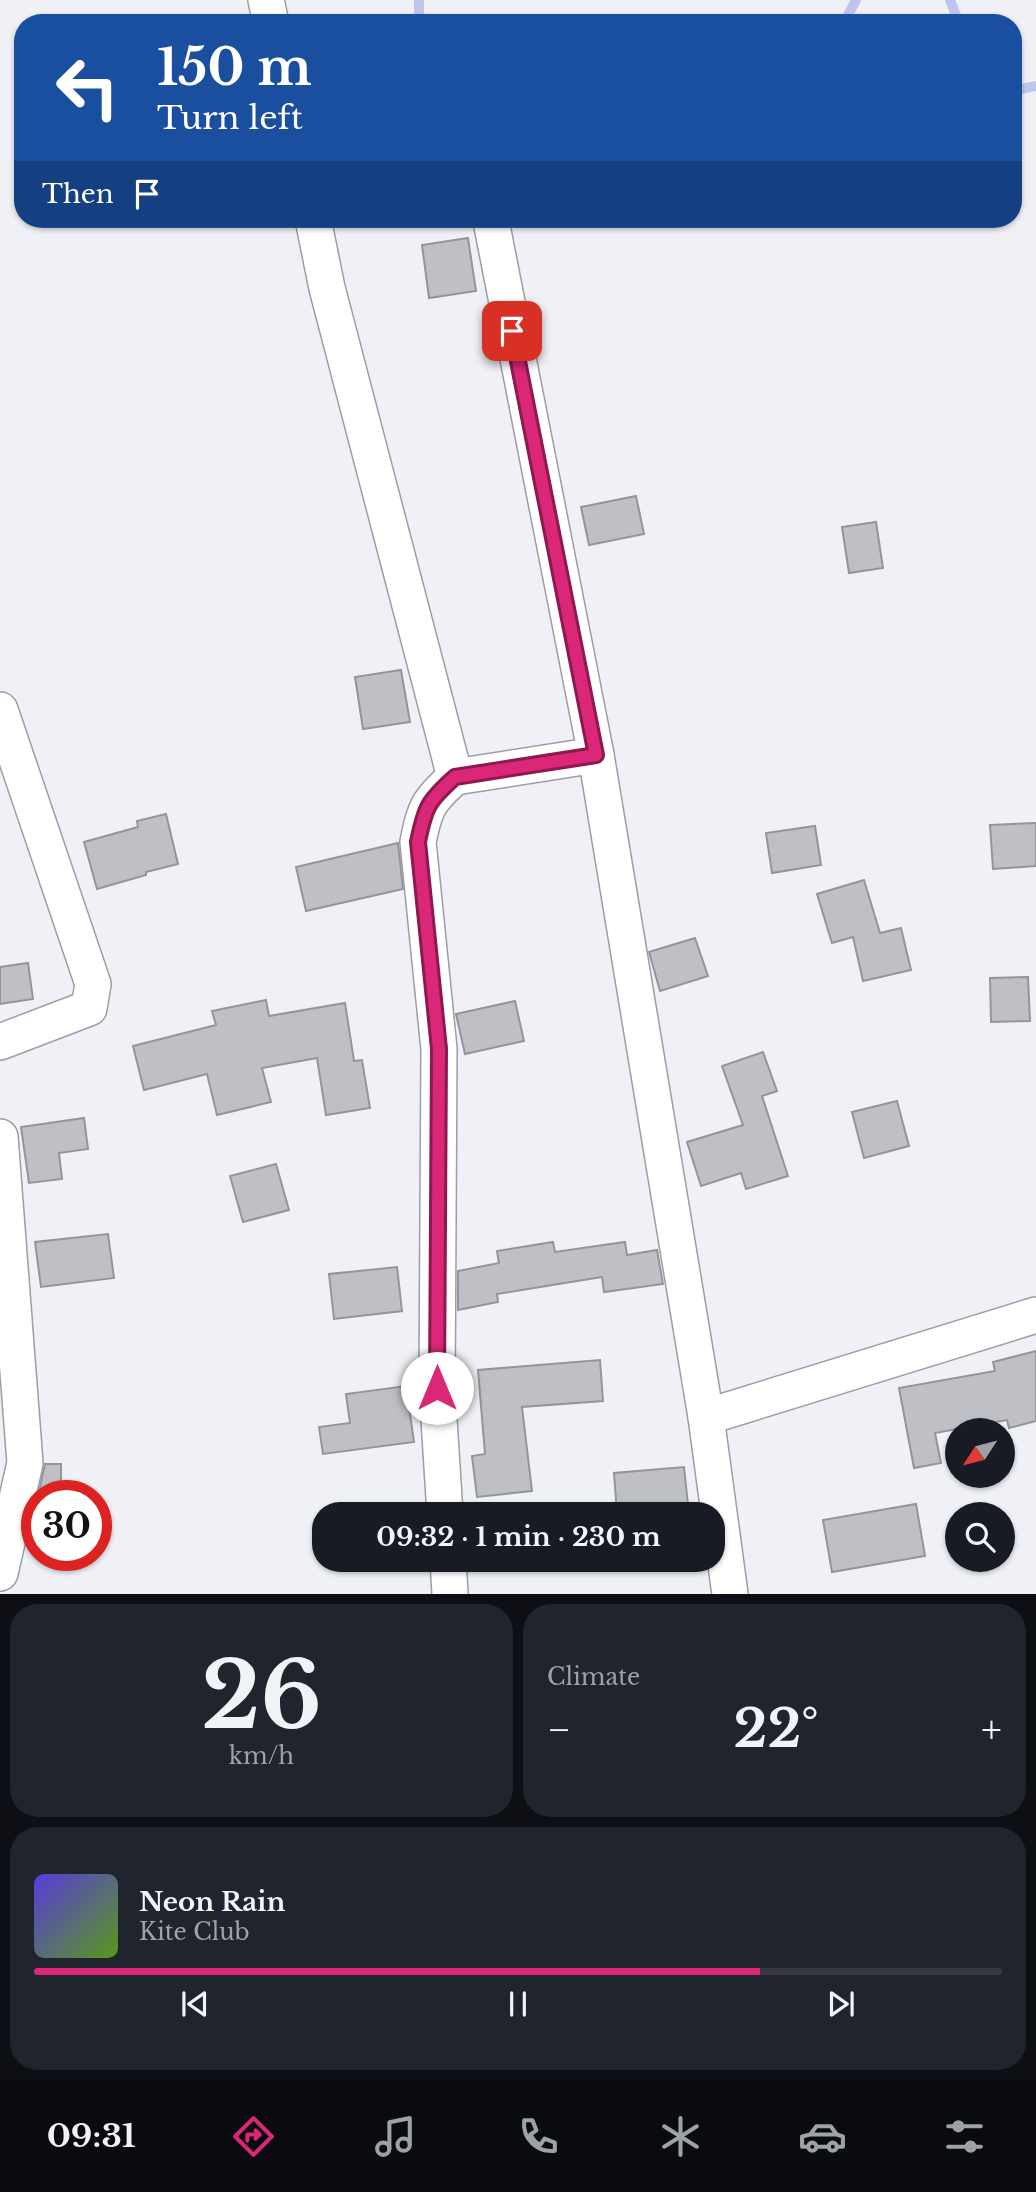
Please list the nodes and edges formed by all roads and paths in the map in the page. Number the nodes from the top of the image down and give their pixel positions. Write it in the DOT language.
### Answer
graph roads {
  1 [pos="315,228"];
  2 [pos="492,228"];
  3 [pos="0,710"];
  4 [pos="596,755"];
  5 [pos="455,777"];
  6 [pos="0,1042"];
  7 [pos="0,1137"];
  8 [pos="1036,1315"];
  9 [pos="706,1417"];
  10 [pos="444,1502"];
  11 [pos="449,1572"];
  12 [pos="0,1573"];
  13 [pos="450,1594"];
  14 [pos="730,1594"];
  1 -- 5 [label="street"];
  2 -- 4 [label="street"];
  3 -- 6 [label="street"];
  4 -- 5 [label="street"];
  4 -- 9 [label="street"];
  5 -- 10 [label="street"];
  7 -- 12 [label="street"];
  8 -- 9 [label="street"];
  9 -- 14 [label="street"];
  11 -- 13 [label="street"];
}
